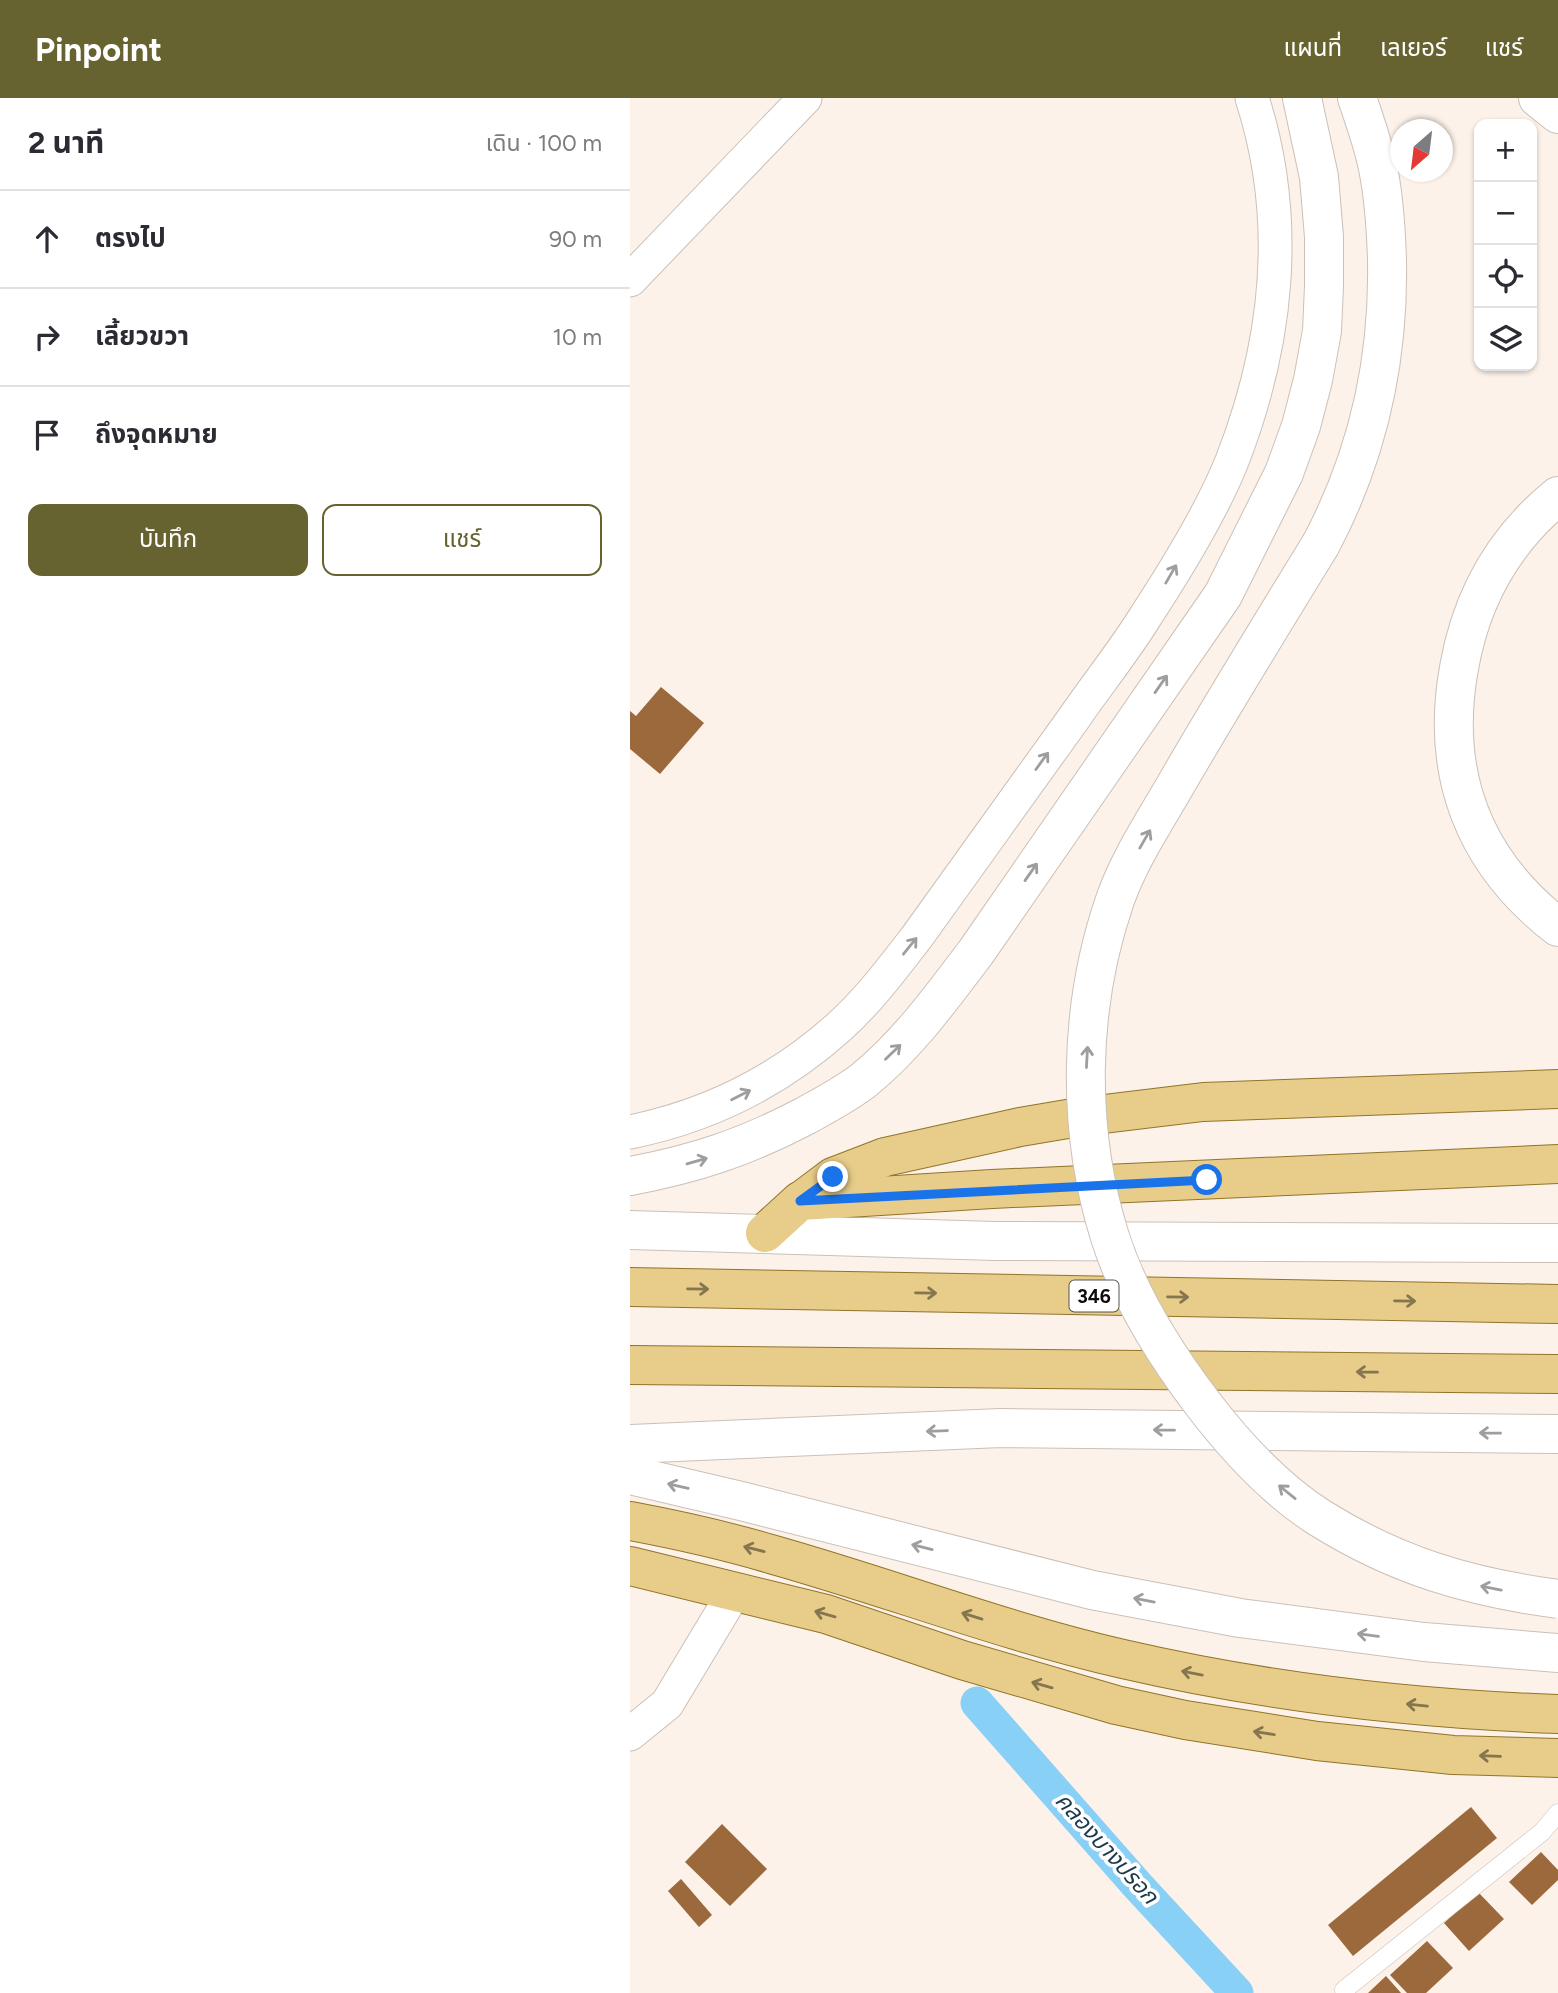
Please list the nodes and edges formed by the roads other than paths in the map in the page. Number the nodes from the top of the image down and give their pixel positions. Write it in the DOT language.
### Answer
graph roads {
  1 [pos="805,98"];
  2 [pos="1252,98"];
  3 [pos="1303,98"];
  4 [pos="1357,98"];
  5 [pos="1538,98"];
  6 [pos="1558,114"];
  7 [pos="630,280"];
  8 [pos="1558,496"];
  9 [pos="1558,926"];
  10 [pos="1558,1089"];
  11 [pos="630,1132"];
  12 [pos="1558,1164"];
  13 [pos="630,1176"];
  14 [pos="800,1201"];
  15 [pos="630,1230"];
  16 [pos="765,1233"];
  17 [pos="1558,1243"];
  18 [pos="630,1287"];
  19 [pos="1558,1304"];
  20 [pos="630,1365"];
  21 [pos="1558,1374"];
  22 [pos="1558,1434"];
  23 [pos="630,1444"];
  24 [pos="630,1475"];
  25 [pos="630,1521"];
  26 [pos="630,1566"];
  27 [pos="735,1591"];
  28 [pos="1558,1599"];
  29 [pos="1558,1653"];
  30 [pos="1558,1714"];
  31 [pos="630,1734"];
  32 [pos="1558,1758"];
  33 [pos="1558,1813"];
  34 [pos="1344,1990"];
  1 -- 7 [label="street"];
  11 -- 2 [label="street, one-way"];
  13 -- 3 [label="main road, one-way"];
  28 -- 4 [label="main road, one-way, bridge"];
  5 -- 6 [label="main road"];
  8 -- 9 [label="main road"];
  10 -- 14 [label="main road"];
  12 -- 14 [label="main road"];
  14 -- 16 [label="main road"];
  15 -- 16 [label="main road"];
  16 -- 17 [label="main road"];
  18 -- 19 [label="main road, 346, one-way"];
  21 -- 20 [label="main road, one-way"];
  22 -- 23 [label="main road, one-way"];
  29 -- 24 [label="main road, one-way"];
  30 -- 25 [label="main road, one-way"];
  26 -- 27 [label="main road"];
  27 -- 31 [label="street"];
  32 -- 27 [label="main road, one-way"];
  33 -- 34 [label="lane"];
}
